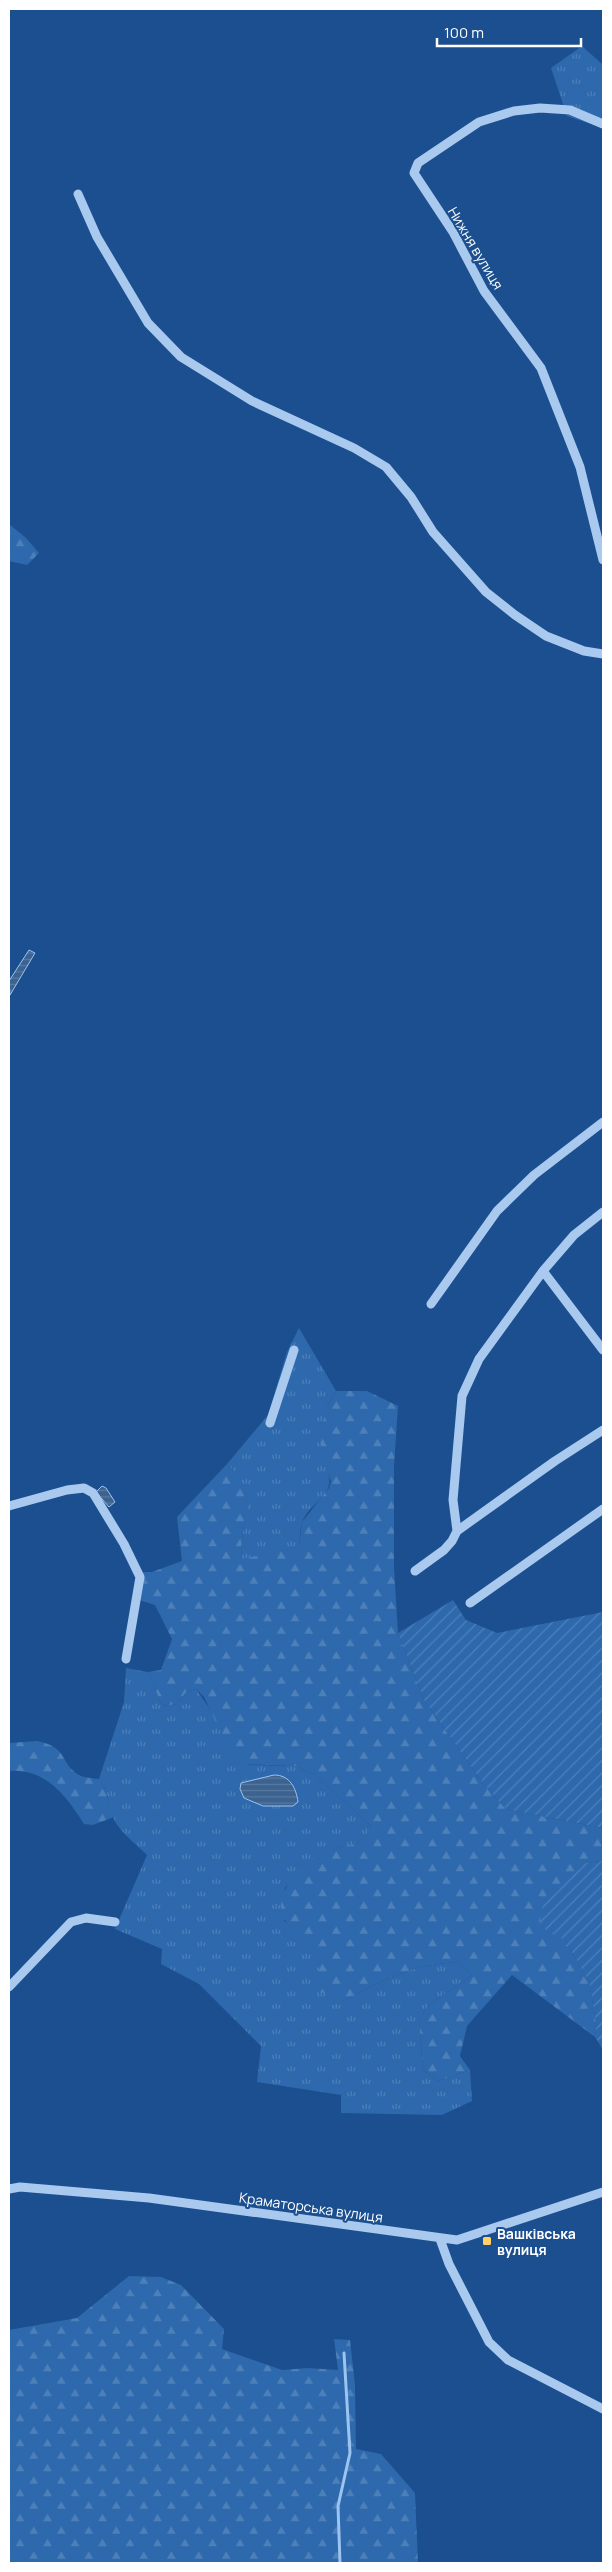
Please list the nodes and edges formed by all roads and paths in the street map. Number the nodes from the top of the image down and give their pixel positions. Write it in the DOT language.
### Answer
graph roads {
  1 [pos="603,124"];
  2 [pos="78,194"];
  3 [pos="603,560"];
  4 [pos="603,654"];
  5 [pos="603,1122"];
  6 [pos="603,1212"];
  7 [pos="543,1271"];
  8 [pos="431,1304"];
  9 [pos="294,1350"];
  10 [pos="603,1350"];
  11 [pos="270,1423"];
  12 [pos="603,1430"];
  13 [pos="9,1506"];
  14 [pos="603,1509"];
  15 [pos="457,1531"];
  16 [pos="415,1571"];
  17 [pos="470,1603"];
  18 [pos="126,1659"];
  19 [pos="115,1922"];
  20 [pos="9,1987"];
  21 [pos="9,2189"];
  22 [pos="603,2192"];
  23 [pos="440,2240"];
  24 [pos="603,2409"];
  1 -- 3 [label="street, Нижня вулиця"];
  2 -- 4 [label="street"];
  5 -- 8 [label="street"];
  6 -- 7 [label="street"];
  7 -- 10 [label="street"];
  7 -- 15 [label="street"];
  9 -- 11 [label="street"];
  12 -- 15 [label="street"];
  13 -- 18 [label="street"];
  14 -- 17 [label="street"];
  15 -- 16 [label="street"];
  19 -- 20 [label="street"];
  21 -- 23 [label="street, Краматорська вулиця"];
  22 -- 23 [label="street, Краматорська вулиця"];
  23 -- 24 [label="street"];
}
